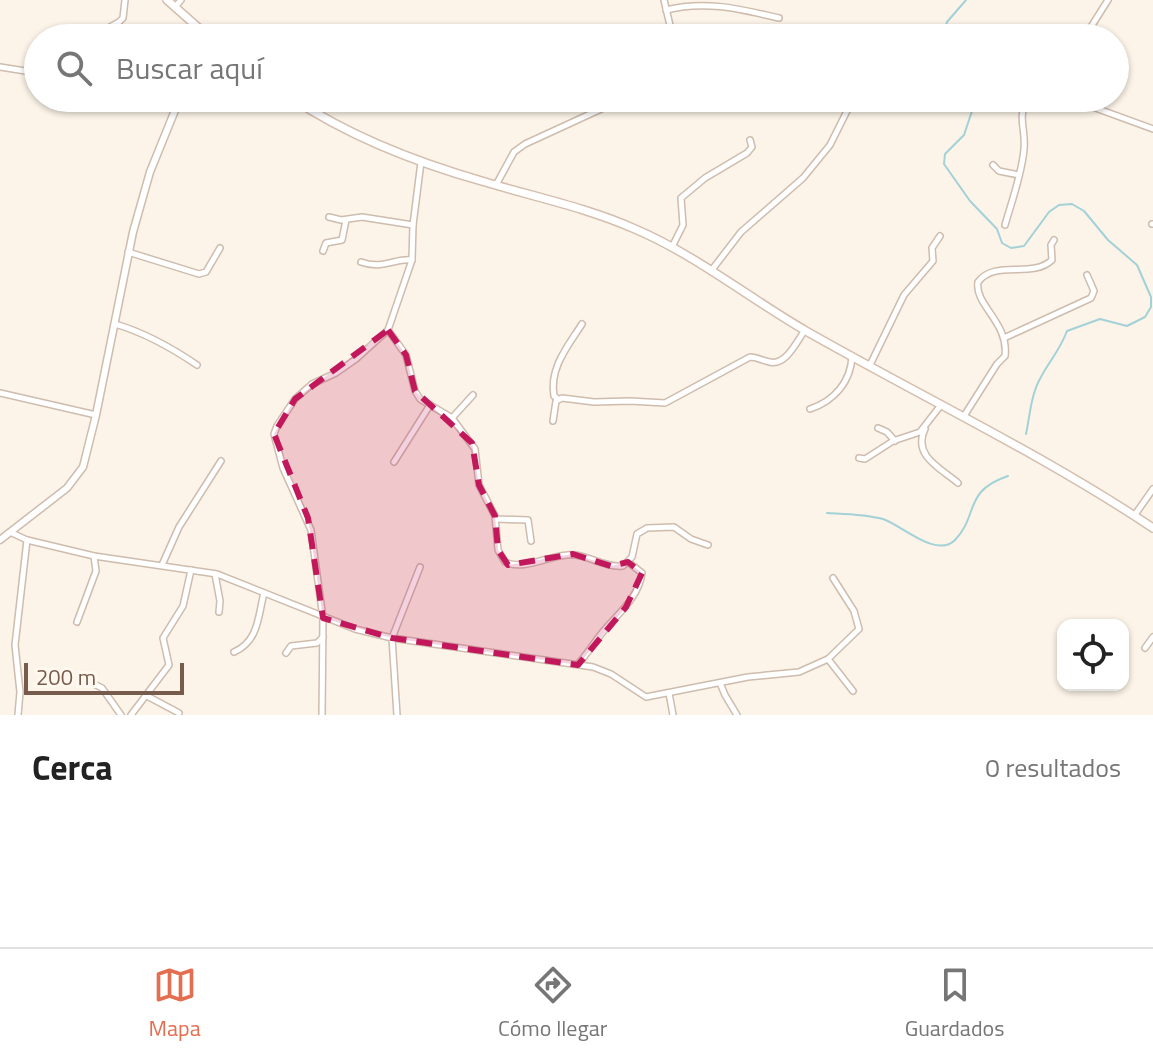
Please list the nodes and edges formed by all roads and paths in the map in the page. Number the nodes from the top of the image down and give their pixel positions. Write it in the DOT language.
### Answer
graph roads {
  1 [pos="125,0"];
  2 [pos="167,0"];
  3 [pos="181,0"];
  4 [pos="664,0"];
  5 [pos="1108,0"];
  6 [pos="175,7"];
  7 [pos="666,10"];
  8 [pos="779,18"];
  9 [pos="115,24"];
  10 [pos="194,24"];
  11 [pos="670,24"];
  12 [pos="1093,24"];
  13 [pos="0,67"];
  14 [pos="24,71"];
  15 [pos="174,112"];
  16 [pos="316,112"];
  17 [pos="595,112"];
  18 [pos="846,112"];
  19 [pos="1021,112"];
  20 [pos="1106,112"];
  21 [pos="1153,129"];
  22 [pos="750,140"];
  23 [pos="421,162"];
  24 [pos="993,165"];
  25 [pos="1019,175"];
  26 [pos="496,185"];
  27 [pos="329,217"];
  28 [pos="347,220"];
  29 [pos="413,225"];
  30 [pos="1005,225"];
  31 [pos="940,236"];
  32 [pos="1054,240"];
  33 [pos="672,247"];
  34 [pos="220,248"];
  35 [pos="323,251"];
  36 [pos="128,252"];
  37 [pos="412,260"];
  38 [pos="361,262"];
  39 [pos="710,271"];
  40 [pos="1087,275"];
  41 [pos="115,324"];
  42 [pos="582,324"];
  43 [pos="388,330"];
  44 [pos="805,330"];
  45 [pos="1004,338"];
  46 [pos="852,356"];
  47 [pos="197,365"];
  48 [pos="870,365"];
  49 [pos="0,393"];
  50 [pos="473,395"];
  51 [pos="558,399"];
  52 [pos="942,404"];
  53 [pos="430,405"];
  54 [pos="810,409"];
  55 [pos="96,415"];
  56 [pos="964,416"];
  57 [pos="452,418"];
  58 [pos="553,421"];
  59 [pos="927,426"];
  60 [pos="878,428"];
  61 [pos="895,441"];
  62 [pos="859,458"];
  63 [pos="221,461"];
  64 [pos="394,462"];
  65 [pos="958,483"];
  66 [pos="1153,489"];
  67 [pos="1134,516"];
  68 [pos="496,519"];
  69 [pos="1153,528"];
  70 [pos="12,533"];
  71 [pos="0,540"];
  72 [pos="27,540"];
  73 [pos="531,541"];
  74 [pos="708,545"];
  75 [pos="94,556"];
  76 [pos="628,562"];
  77 [pos="162,565"];
  78 [pos="420,567"];
  79 [pos="191,570"];
  80 [pos="215,574"];
  81 [pos="833,578"];
  82 [pos="264,593"];
  83 [pos="219,612"];
  84 [pos="323,618"];
  85 [pos="77,622"];
  86 [pos="323,636"];
  87 [pos="1153,637"];
  88 [pos="392,638"];
  89 [pos="1145,648"];
  90 [pos="234,652"];
  91 [pos="286,653"];
  92 [pos="828,659"];
  93 [pos="578,665"];
  94 [pos="90,682"];
  95 [pos="720,683"];
  96 [pos="853,691"];
  97 [pos="669,693"];
  98 [pos="147,696"];
  99 [pos="179,713"];
  100 [pos="18,715"];
  101 [pos="121,715"];
  102 [pos="131,715"];
  103 [pos="322,715"];
  104 [pos="397,715"];
  105 [pos="673,715"];
  106 [pos="737,715"];
  1 -- 9 [label="street"];
  2 -- 6 [label="main road"];
  3 -- 6 [label="street"];
  4 -- 7 [label="street"];
  5 -- 12 [label="street"];
  6 -- 10 [label="main road"];
  7 -- 8 [label="street"];
  7 -- 11 [label="street"];
  13 -- 14 [label="street"];
  15 -- 36 [label="street"];
  16 -- 23 [label="main road"];
  17 -- 26 [label="street"];
  18 -- 39 [label="street"];
  19 -- 25 [label="street"];
  20 -- 21 [label="street"];
  22 -- 33 [label="street"];
  23 -- 26 [label="main road"];
  23 -- 29 [label="street"];
  24 -- 25 [label="street"];
  25 -- 30 [label="street"];
  26 -- 33 [label="main road"];
  27 -- 28 [label="street"];
  28 -- 29 [label="street"];
  28 -- 35 [label="street"];
  29 -- 37 [label="street"];
  31 -- 48 [label="street"];
  32 -- 45 [label="street"];
  33 -- 39 [label="main road"];
  34 -- 36 [label="street"];
  36 -- 41 [label="street"];
  37 -- 38 [label="street"];
  37 -- 43 [label="street"];
  39 -- 44 [label="main road"];
  40 -- 45 [label="street"];
  41 -- 47 [label="street"];
  41 -- 55 [label="street"];
  42 -- 51 [label="street"];
  43 -- 53 [label="street"];
  43 -- 84 [label="street"];
  44 -- 46 [label="main road"];
  44 -- 51 [label="street"];
  45 -- 56 [label="street"];
  46 -- 48 [label="main road"];
  46 -- 54 [label="street"];
  48 -- 52 [label="main road"];
  49 -- 55 [label="street"];
  50 -- 57 [label="street"];
  51 -- 58 [label="street"];
  52 -- 56 [label="main road"];
  52 -- 59 [label="street"];
  53 -- 57 [label="street"];
  53 -- 64 [label="street"];
  55 -- 70 [label="street"];
  56 -- 67 [label="main road"];
  57 -- 68 [label="street"];
  59 -- 61 [label="street"];
  59 -- 65 [label="street"];
  60 -- 61 [label="street"];
  61 -- 62 [label="street"];
  63 -- 77 [label="street"];
  66 -- 67 [label="street"];
  67 -- 69 [label="main road"];
  68 -- 73 [label="street"];
  68 -- 76 [label="street"];
  70 -- 71 [label="street"];
  70 -- 72 [label="street"];
  72 -- 75 [label="street"];
  72 -- 100 [label="street"];
  74 -- 76 [label="street"];
  75 -- 77 [label="street"];
  75 -- 85 [label="street"];
  76 -- 93 [label="street"];
  77 -- 79 [label="street"];
  78 -- 88 [label="street"];
  79 -- 80 [label="street"];
  79 -- 98 [label="street"];
  80 -- 82 [label="street"];
  80 -- 83 [label="street"];
  81 -- 92 [label="street"];
  82 -- 84 [label="street"];
  82 -- 90 [label="street"];
  84 -- 86 [label="street"];
  84 -- 88 [label="street"];
  86 -- 91 [label="street"];
  86 -- 103 [label="street"];
  87 -- 89 [label="street"];
  88 -- 93 [label="street"];
  88 -- 104 [label="street"];
  92 -- 95 [label="street"];
  92 -- 96 [label="street"];
  93 -- 97 [label="street"];
  94 -- 101 [label="street"];
  95 -- 97 [label="street"];
  95 -- 106 [label="street"];
  97 -- 105 [label="street"];
  98 -- 99 [label="street"];
  98 -- 102 [label="street"];
}
